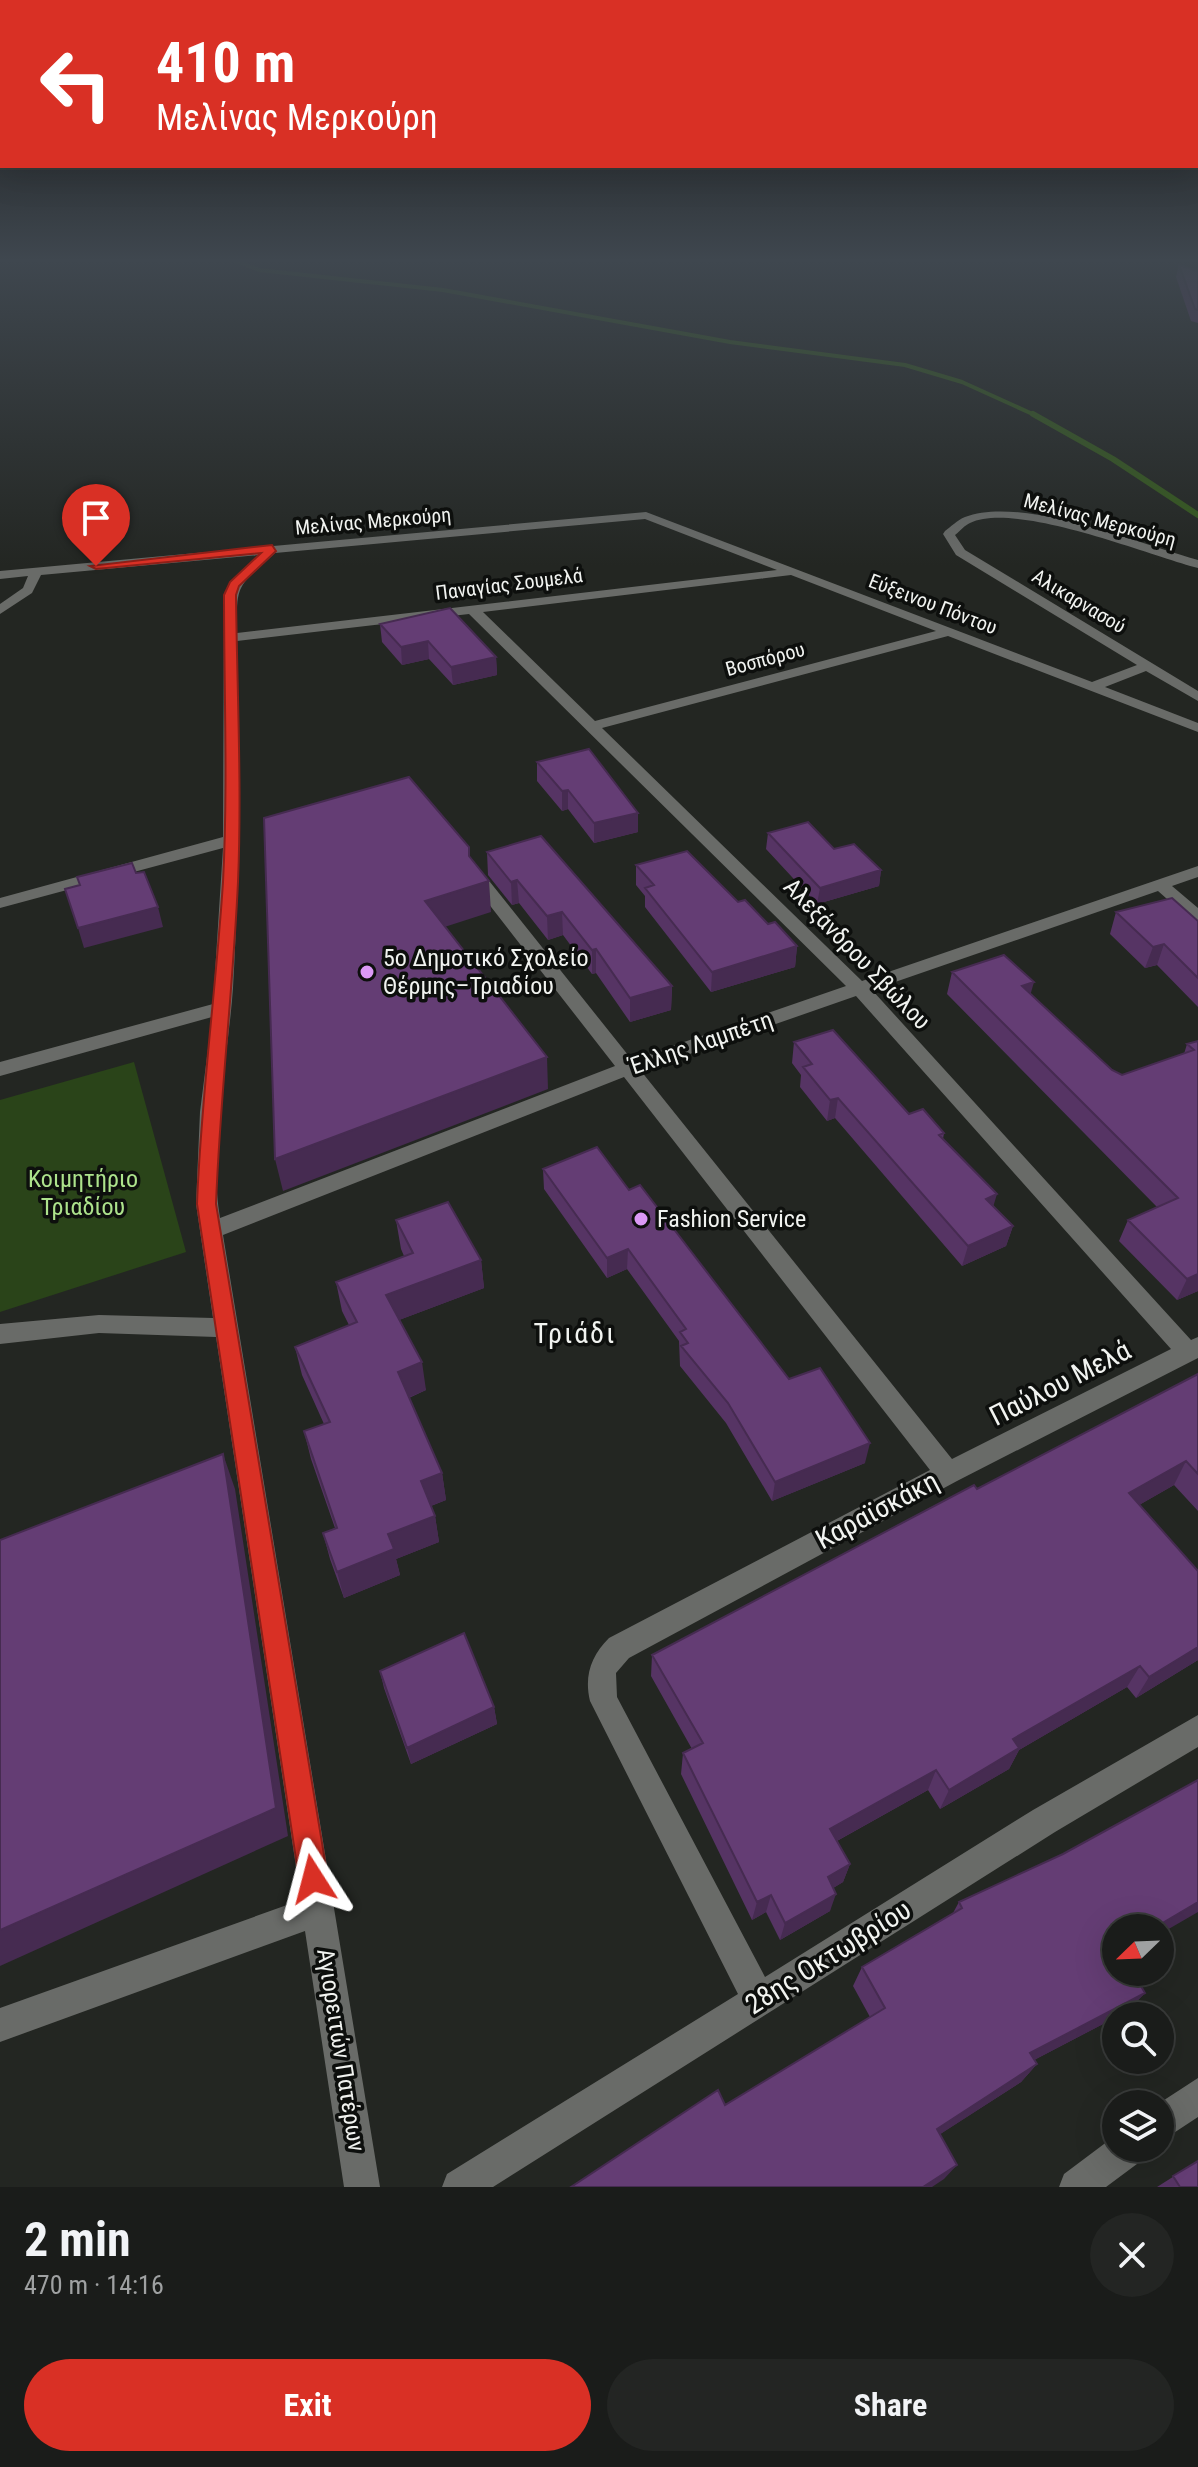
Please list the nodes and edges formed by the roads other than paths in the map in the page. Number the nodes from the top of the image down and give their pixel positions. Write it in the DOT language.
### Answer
graph roads {
  1 [pos="654,516"];
  2 [pos="950,532"];
  3 [pos="272,549"];
  4 [pos="1198,564"];
  5 [pos="37,571"];
  6 [pos="794,571"];
  7 [pos="0,575"];
  8 [pos="472,609"];
  9 [pos="0,610"];
  10 [pos="949,632"];
  11 [pos="229,638"];
  12 [pos="1148,666"];
  13 [pos="1092,687"];
  14 [pos="1198,697"];
  15 [pos="593,726"];
  16 [pos="1198,728"];
  17 [pos="232,840"];
  18 [pos="1198,871"];
  19 [pos="480,881"];
  20 [pos="1160,884"];
  21 [pos="0,903"];
  22 [pos="1198,917"];
  23 [pos="859,988"];
  24 [pos="222,1008"];
  25 [pos="629,1068"];
  26 [pos="0,1069"];
  27 [pos="211,1231"];
  28 [pos="228,1328"];
  29 [pos="0,1334"];
  30 [pos="1193,1350"];
  31 [pos="948,1473"];
  32 [pos="1198,1730"];
  33 [pos="318,1910"];
  34 [pos="759,2000"];
  35 [pos="0,2025"];
  36 [pos="1198,2095"];
  37 [pos="1174,2113"];
  38 [pos="1110,2162"];
  39 [pos="362,2187"];
  40 [pos="460,2187"];
  41 [pos="1077,2187"];
  1 -- 3 [label="street, Μελίνας Μερκούρη"];
  1 -- 6 [label="street, Εύξεινου Πόντου"];
  2 -- 4 [label="street, Μελίνας Μερκούρη"];
  2 -- 12 [label="street, Αλικαρνασού"];
  3 -- 5 [label="street, Μελίνας Μερκούρη"];
  3 -- 11 [label="street, Αγιορειτών Πατέρων"];
  5 -- 7 [label="street, Μελίνας Μερκούρη"];
  5 -- 9 [label="street"];
  6 -- 8 [label="street, Παναγίας Σουμελά"];
  6 -- 10 [label="street, Εύξεινου Πόντου"];
  8 -- 11 [label="street, Παναγίας Σουμελά"];
  8 -- 15 [label="street, Αλεξάνδρου Σβώλου"];
  10 -- 13 [label="street, Εύξεινου Πόντου"];
  10 -- 15 [label="street, Βοσπόρου"];
  11 -- 17 [label="street, Αγιορειτών Πατέρων"];
  12 -- 13 [label="street"];
  12 -- 14 [label="street, Αλικαρνασού"];
  13 -- 16 [label="street, Εύξεινου Πόντου"];
  15 -- 23 [label="street, Αλεξάνδρου Σβώλου"];
  17 -- 21 [label="street"];
  17 -- 24 [label="street, Αγιορειτών Πατέρων"];
  18 -- 20 [label="street, Έλλης Λαμπέτη"];
  19 -- 25 [label="street, Καραϊσκάκη"];
  20 -- 22 [label="street"];
  20 -- 23 [label="street, Έλλης Λαμπέτη"];
  23 -- 25 [label="street, Έλλης Λαμπέτη"];
  23 -- 30 [label="street, Αλεξάνδρου Σβώλου"];
  24 -- 26 [label="street"];
  24 -- 27 [label="street, Αγιορειτών Πατέρων"];
  25 -- 27 [label="street, Έλλης Λαμπέτη"];
  25 -- 31 [label="street, Καραϊσκάκη"];
  27 -- 28 [label="street, Αγιορειτών Πατέρων"];
  28 -- 29 [label="street"];
  28 -- 33 [label="street, Αγιορειτών Πατέρων"];
  30 -- 31 [label="street, Παύλου Μελά"];
  31 -- 34 [label="street, Καραϊσκάκη"];
  32 -- 34 [label="street, 28ης Οκτωβρίου"];
  33 -- 35 [label="street"];
  33 -- 39 [label="street, Αγιορειτών Πατέρων"];
  34 -- 40 [label="street, 28ης Οκτωβρίου"];
  36 -- 37 [label="street"];
  38 -- 41 [label="street"];
}
